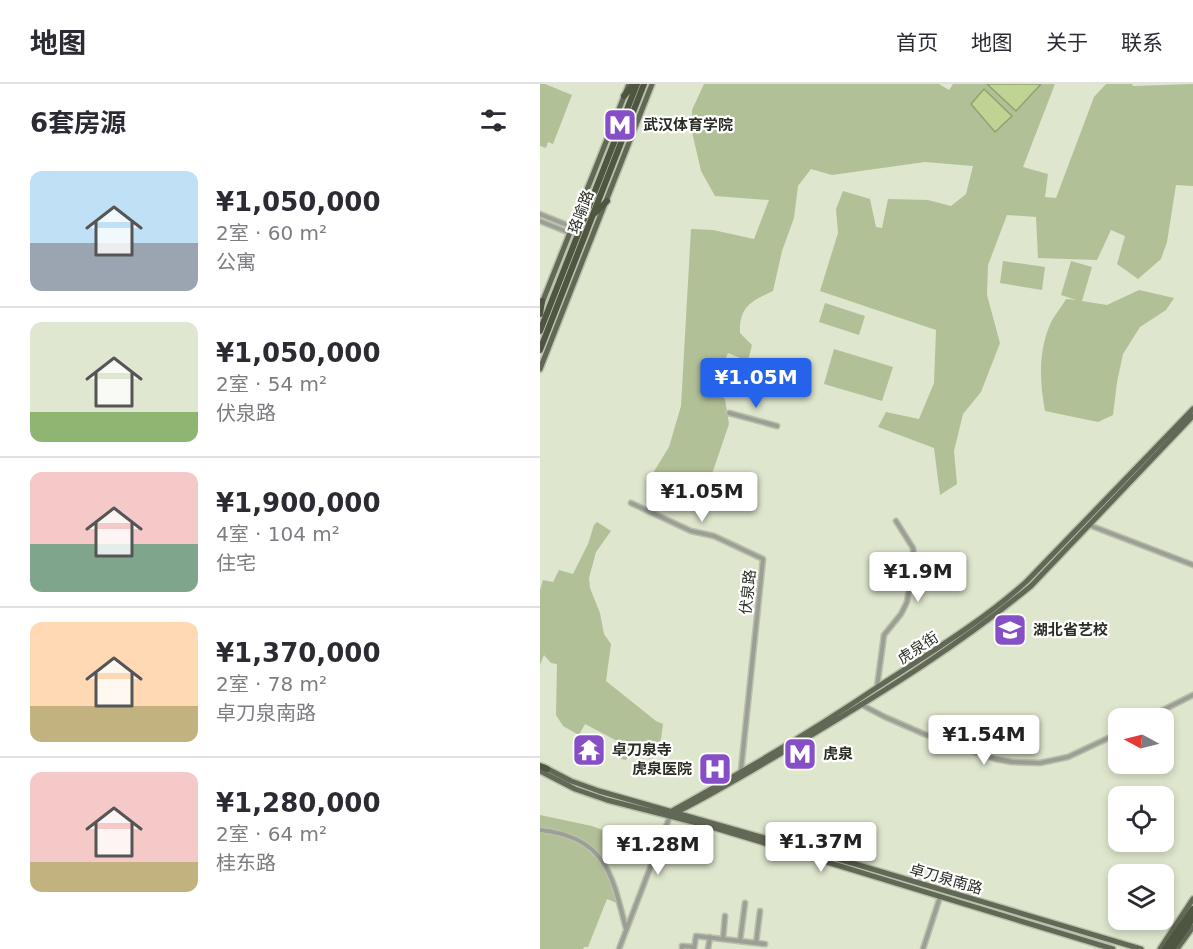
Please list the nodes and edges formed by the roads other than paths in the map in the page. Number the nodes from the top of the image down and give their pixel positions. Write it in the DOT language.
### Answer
graph roads {
  1 [pos="629,84"];
  2 [pos="636,84"];
  3 [pos="644,84"];
  4 [pos="652,84"];
  5 [pos="624,96"];
  6 [pos="607,201"];
  7 [pos="540,214"];
  8 [pos="592,217"];
  9 [pos="584,218"];
  10 [pos="540,221"];
  11 [pos="572,230"];
  12 [pos="541,304"];
  13 [pos="540,314"];
  14 [pos="540,331"];
  15 [pos="540,350"];
  16 [pos="540,369"];
  17 [pos="1193,409"];
  18 [pos="729,413"];
  19 [pos="1193,416"];
  20 [pos="777,426"];
  21 [pos="631,503"];
  22 [pos="896,521"];
  23 [pos="1089,525"];
  24 [pos="1193,565"];
  25 [pos="877,687"];
  26 [pos="1193,695"];
  27 [pos="860,703"];
  28 [pos="1167,708"];
  29 [pos="1108,739"];
  30 [pos="542,768"];
  31 [pos="741,770"];
  32 [pos="695,803"];
  33 [pos="673,813"];
  34 [pos="692,817"];
  35 [pos="540,830"];
  36 [pos="940,897"];
  37 [pos="1193,899"];
  38 [pos="745,903"];
  39 [pos="1193,909"];
  40 [pos="760,911"];
  41 [pos="725,916"];
  42 [pos="1193,918"];
  43 [pos="1193,927"];
  44 [pos="626,929"];
  45 [pos="710,937"];
  46 [pos="723,939"];
  47 [pos="740,941"];
  48 [pos="749,942"];
  49 [pos="756,943"];
  50 [pos="765,944"];
  51 [pos="694,948"];
  52 [pos="619,949"];
  53 [pos="682,949"];
  54 [pos="708,949"];
  55 [pos="748,949"];
  56 [pos="923,949"];
  57 [pos="1113,949"];
  58 [pos="1141,949"];
  59 [pos="1160,949"];
  60 [pos="1165,949"];
  61 [pos="1172,949"];
  62 [pos="1177,949"];
  1 -- 5 [label="main road"];
  2 -- 5 [label="highway"];
  2 -- 9 [label="highway, 珞喻路"];
  3 -- 8 [label="highway, 珞喻路"];
  4 -- 6 [label="main road"];
  5 -- 11 [label="main road"];
  6 -- 8 [label="highway"];
  6 -- 16 [label="main road"];
  7 -- 11 [label="street"];
  8 -- 15 [label="highway, 珞喻路"];
  9 -- 11 [label="highway"];
  9 -- 14 [label="highway, 珞喻路"];
  10 -- 11 [label="street"];
  11 -- 12 [label="main road"];
  12 -- 13 [label="highway"];
  17 -- 25 [label="main road, 虎泉街"];
  18 -- 20 [label="street"];
  19 -- 23 [label="main road, 虎泉街"];
  21 -- 31 [label="street, 伏泉路"];
  22 -- 25 [label="street"];
  23 -- 24 [label="street"];
  23 -- 27 [label="main road, 虎泉街"];
  25 -- 27 [label="main road, 虎泉街"];
  26 -- 28 [label="street"];
  27 -- 29 [label="street"];
  27 -- 31 [label="main road, 虎泉街"];
  27 -- 32 [label="main road, 虎泉街"];
  30 -- 33 [label="main road, 卓刀泉南路"];
  31 -- 33 [label="main road, 虎泉街"];
  32 -- 33 [label="main road, 虎泉街"];
  32 -- 34 [label="main road"];
  33 -- 34 [label="main road, 卓刀泉南路"];
  33 -- 36 [label="main road, 卓刀泉南路"];
  33 -- 44 [label="street"];
  34 -- 58 [label="main road, 卓刀泉南路"];
  35 -- 44 [label="street"];
  36 -- 56 [label="street"];
  36 -- 57 [label="main road, 卓刀泉南路"];
  37 -- 59 [label="main road"];
  38 -- 47 [label="street"];
  39 -- 60 [label="highway"];
  40 -- 49 [label="street"];
  41 -- 46 [label="street"];
  42 -- 61 [label="highway"];
  43 -- 62 [label="main road"];
  44 -- 52 [label="street"];
  45 -- 46 [label="street"];
  45 -- 51 [label="street"];
  45 -- 54 [label="street"];
  46 -- 47 [label="street"];
  47 -- 48 [label="street"];
  48 -- 49 [label="street"];
  48 -- 55 [label="street"];
  49 -- 50 [label="street"];
  51 -- 53 [label="street"];
}
